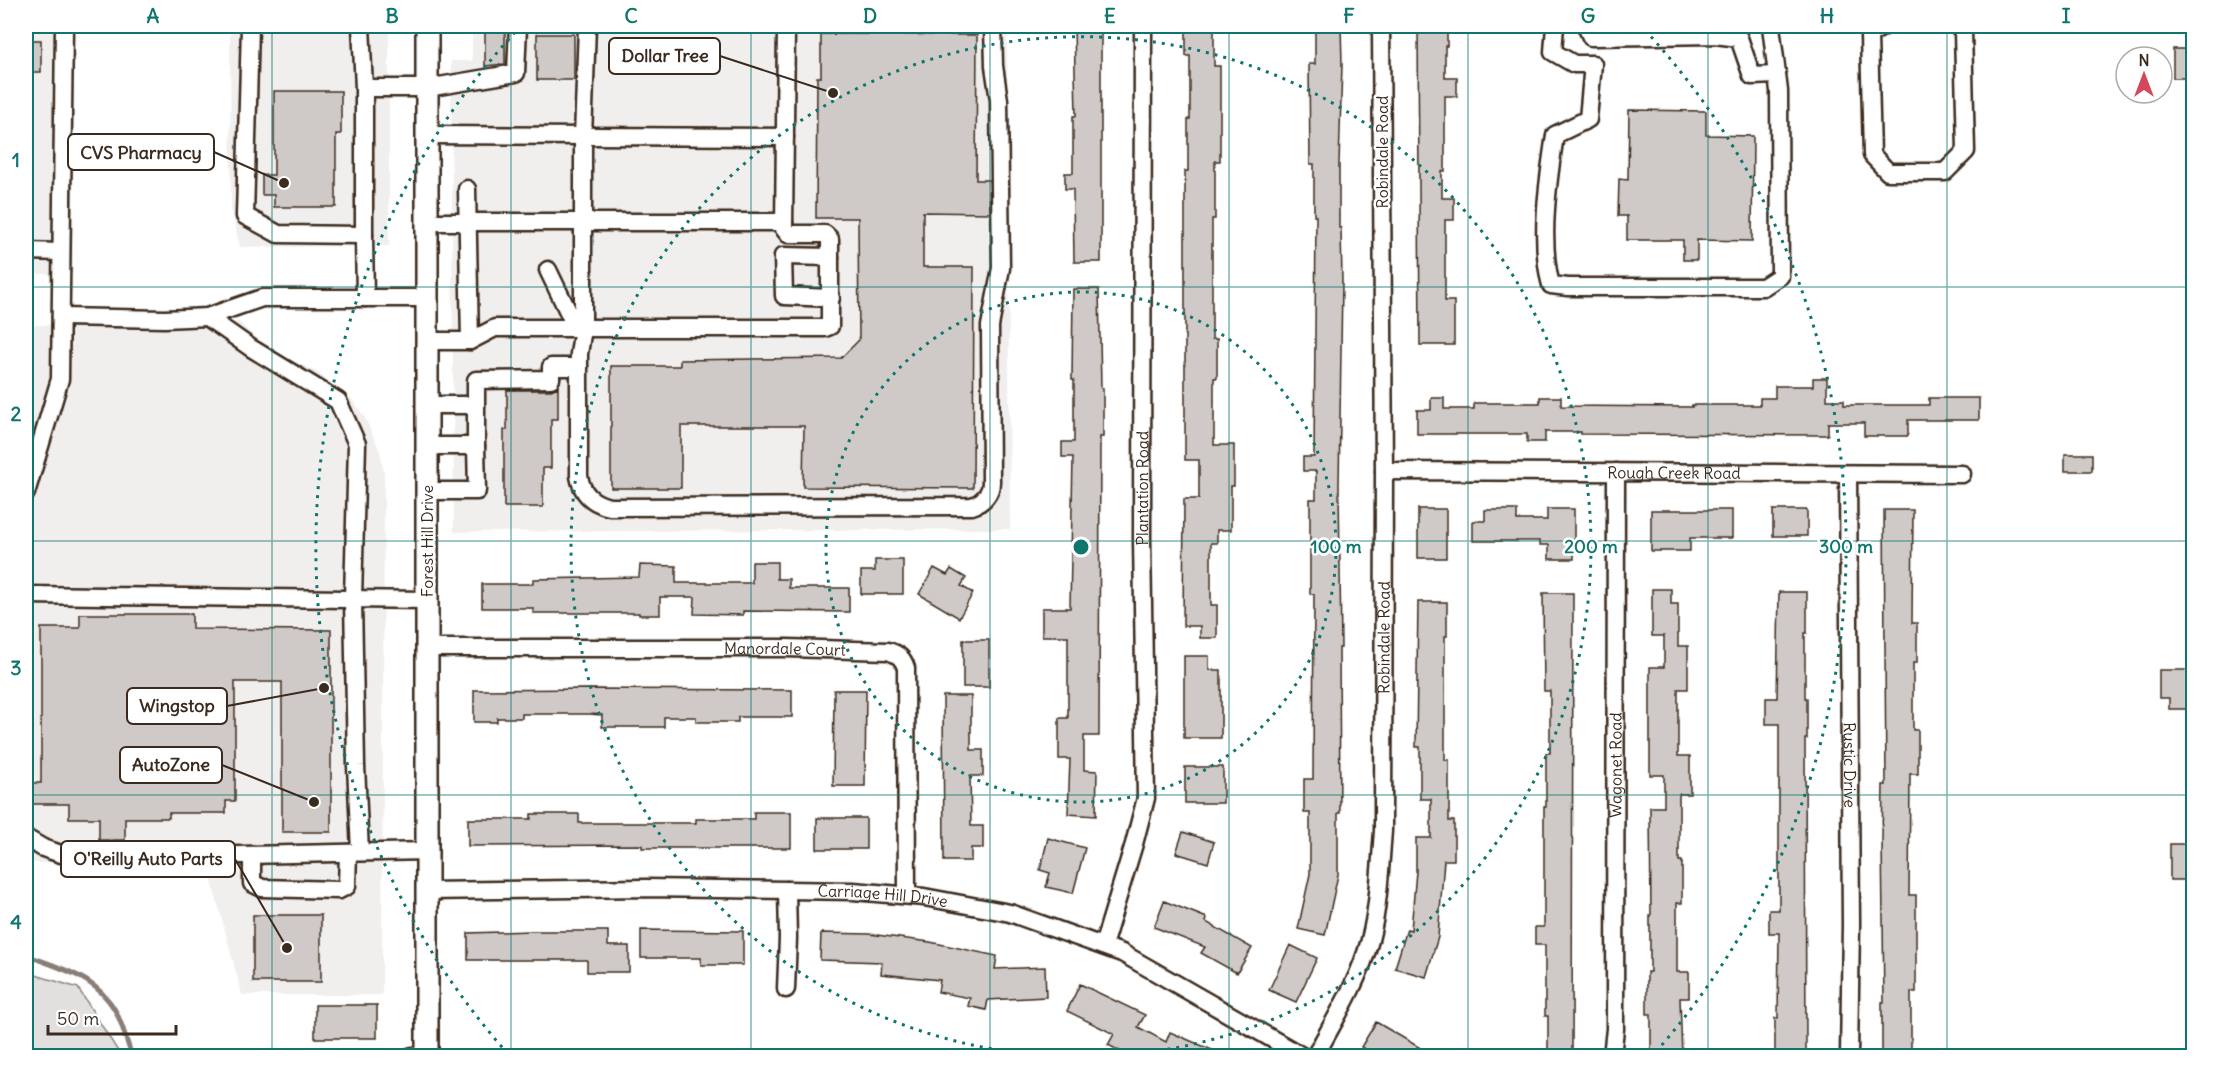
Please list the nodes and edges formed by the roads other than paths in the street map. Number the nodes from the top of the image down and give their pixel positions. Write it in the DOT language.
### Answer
graph roads {
  1 [pos="64,26"];
  2 [pos="250,26"];
  3 [pos="361,26"];
  4 [pos="427,26"];
  5 [pos="518,26"];
  6 [pos="586,26"];
  7 [pos="786,26"];
  8 [pos="993,26"];
  9 [pos="1143,26"];
  10 [pos="1381,26"];
  11 [pos="1555,26"];
  12 [pos="1586,26"];
  13 [pos="1771,26"];
  14 [pos="1884,26"];
  15 [pos="1958,26"];
  16 [pos="1777,75"];
  17 [pos="364,88"];
  18 [pos="427,88"];
  19 [pos="427,135"];
  20 [pos="583,137"];
  21 [pos="785,137"];
  22 [pos="467,189"];
  23 [pos="427,222"];
  24 [pos="468,222"];
  25 [pos="784,222"];
  26 [pos="583,223"];
  27 [pos="364,235"];
  28 [pos="26,252"];
  29 [pos="62,252"];
  30 [pos="830,257"];
  31 [pos="548,270"];
  32 [pos="365,298"];
  33 [pos="427,298"];
  34 [pos="831,298"];
  35 [pos="61,317"];
  36 [pos="207,317"];
  37 [pos="579,328"];
  38 [pos="427,341"];
  39 [pos="470,341"];
  40 [pos="579,368"];
  41 [pos="427,405"];
  42 [pos="476,405"];
  43 [pos="427,446"];
  44 [pos="476,446"];
  45 [pos="1384,471"];
  46 [pos="1616,472"];
  47 [pos="1848,474"];
  48 [pos="1962,474"];
  49 [pos="427,491"];
  50 [pos="26,493"];
  51 [pos="26,595"];
  52 [pos="353,599"];
  53 [pos="427,600"];
  54 [pos="427,648"];
  55 [pos="26,838"];
  56 [pos="427,851"];
  57 [pos="354,852"];
  58 [pos="252,855"];
  59 [pos="787,890"];
  60 [pos="427,891"];
  61 [pos="907,895"];
  62 [pos="1103,946"];
  63 [pos="786,989"];
  64 [pos="412,1056"];
  65 [pos="427,1056"];
  66 [pos="1302,1056"];
  67 [pos="1315,1056"];
  68 [pos="1612,1056"];
  69 [pos="1849,1056"];
  1 -- 29 [label="street"];
  2 -- 27 [label="street"];
  3 -- 17 [label="street"];
  4 -- 18 [label="main road, Forest Hill Drive"];
  5 -- 18 [label="street"];
  6 -- 20 [label="street"];
  7 -- 21 [label="street"];
  8 -- 40 [label="street"];
  9 -- 62 [label="street, Plantation Road"];
  10 -- 45 [label="street, Robindale Road"];
  11 -- 16 [label="street"];
  12 -- 16 [label="street"];
  13 -- 16 [label="street"];
  14 -- 15 [label="street"];
  17 -- 18 [label="street"];
  17 -- 27 [label="street"];
  18 -- 19 [label="main road, Forest Hill Drive"];
  19 -- 20 [label="street"];
  19 -- 23 [label="main road, Forest Hill Drive"];
  20 -- 21 [label="street"];
  20 -- 26 [label="street"];
  21 -- 25 [label="street"];
  22 -- 24 [label="street"];
  23 -- 24 [label="street"];
  23 -- 33 [label="main road, Forest Hill Drive"];
  24 -- 26 [label="street"];
  24 -- 39 [label="street"];
  25 -- 26 [label="street"];
  25 -- 30 [label="street"];
  26 -- 37 [label="street"];
  27 -- 32 [label="street"];
  28 -- 29 [label="street"];
  29 -- 35 [label="street"];
  30 -- 34 [label="street"];
  30 -- 34 [label="street"];
  31 -- 37 [label="street"];
  32 -- 33 [label="street"];
  32 -- 36 [label="street"];
  33 -- 38 [label="main road, Forest Hill Drive"];
  34 -- 37 [label="street"];
  35 -- 36 [label="street"];
  35 -- 50 [label="street"];
  36 -- 52 [label="street"];
  37 -- 39 [label="street"];
  37 -- 40 [label="street"];
  38 -- 39 [label="street"];
  38 -- 41 [label="main road, Forest Hill Drive"];
  40 -- 42 [label="street"];
  41 -- 42 [label="street"];
  41 -- 43 [label="main road, Forest Hill Drive"];
  42 -- 44 [label="street"];
  43 -- 44 [label="street"];
  43 -- 49 [label="main road, Forest Hill Drive"];
  44 -- 49 [label="street"];
  45 -- 46 [label="street, Rough Creek Road"];
  45 -- 67 [label="street, Robindale Road"];
  46 -- 47 [label="street, Rough Creek Road"];
  46 -- 68 [label="street, Wagonet Road"];
  47 -- 48 [label="street, Rough Creek Road"];
  47 -- 69 [label="street, Rustic Drive"];
  49 -- 53 [label="main road, Forest Hill Drive"];
  51 -- 52 [label="street"];
  52 -- 53 [label="street"];
  52 -- 57 [label="street"];
  53 -- 54 [label="main road, Forest Hill Drive"];
  54 -- 56 [label="main road, Forest Hill Drive"];
  54 -- 61 [label="street, Manordale Court"];
  55 -- 58 [label="street"];
  56 -- 57 [label="street"];
  56 -- 60 [label="main road, Forest Hill Drive"];
  57 -- 58 [label="street"];
  57 -- 58 [label="street"];
  59 -- 60 [label="street, Carriage Hill Drive"];
  59 -- 61 [label="street, Carriage Hill Drive"];
  59 -- 63 [label="street"];
  60 -- 65 [label="main road, Forest Hill Drive"];
  61 -- 62 [label="street, Carriage Hill Drive"];
  62 -- 66 [label="street, Carriage Hill Drive"];
  64 -- 65 [label="street"];
}
